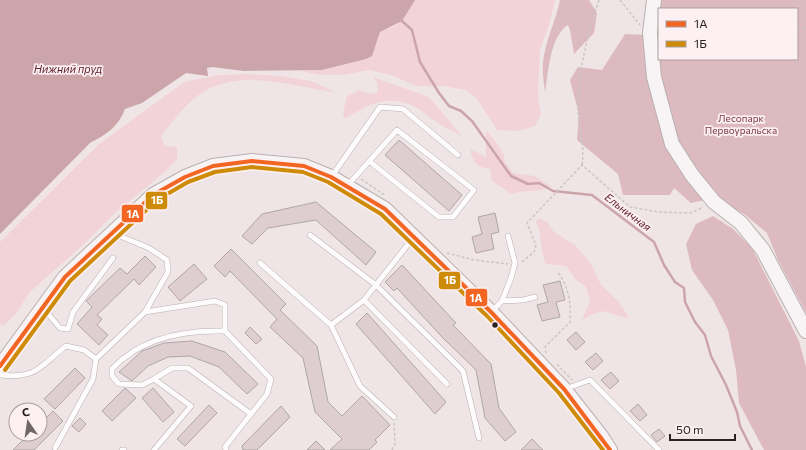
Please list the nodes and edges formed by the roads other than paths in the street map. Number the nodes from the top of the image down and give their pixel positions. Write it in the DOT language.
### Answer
graph roads {
  1 [pos="654,0"];
  2 [pos="458,155"];
  3 [pos="369,161"];
  4 [pos="331,177"];
  5 [pos="347,186"];
  6 [pos="112,233"];
  7 [pos="310,235"];
  8 [pos="508,236"];
  9 [pos="414,237"];
  10 [pos="113,258"];
  11 [pos="260,263"];
  12 [pos="376,285"];
  13 [pos="535,296"];
  14 [pos="364,300"];
  15 [pos="502,301"];
  16 [pos="43,306"];
  17 [pos="145,312"];
  18 [pos="491,312"];
  19 [pos="331,325"];
  20 [pos="225,330"];
  21 [pos="806,330"];
  22 [pos="96,359"];
  23 [pos="0,366"];
  24 [pos="0,375"];
  25 [pos="154,379"];
  26 [pos="447,384"];
  27 [pos="570,387"];
  28 [pos="251,414"];
  29 [pos="394,417"];
  30 [pos="479,438"];
  31 [pos="54,448"];
  32 [pos="154,450"];
  33 [pos="226,450"];
  34 [pos="610,450"];
  35 [pos="659,450"];
  1 -- 21 [label="main road"];
  2 -- 4 [label="lane"];
  3 -- 3 [label="lane"];
  3 -- 5 [label="lane"];
  4 -- 5 [label="main road"];
  4 -- 6 [label="main road"];
  5 -- 9 [label="main road"];
  6 -- 16 [label="main road"];
  6 -- 17 [label="lane"];
  7 -- 12 [label="lane"];
  8 -- 15 [label="lane"];
  9 -- 12 [label="lane"];
  9 -- 18 [label="main road"];
  10 -- 16 [label="lane"];
  11 -- 19 [label="lane"];
  12 -- 14 [label="lane"];
  12 -- 30 [label="lane"];
  13 -- 15 [label="lane"];
  14 -- 19 [label="lane"];
  14 -- 26 [label="lane"];
  15 -- 18 [label="lane"];
  16 -- 23 [label="main road"];
  17 -- 20 [label="lane"];
  17 -- 22 [label="lane"];
  18 -- 27 [label="main road"];
  19 -- 29 [label="lane"];
  20 -- 25 [label="lane"];
  20 -- 28 [label="lane"];
  22 -- 24 [label="lane"];
  22 -- 31 [label="lane"];
  25 -- 28 [label="lane"];
  25 -- 32 [label="lane"];
  27 -- 34 [label="main road"];
  27 -- 35 [label="lane"];
  28 -- 33 [label="lane"];
}
